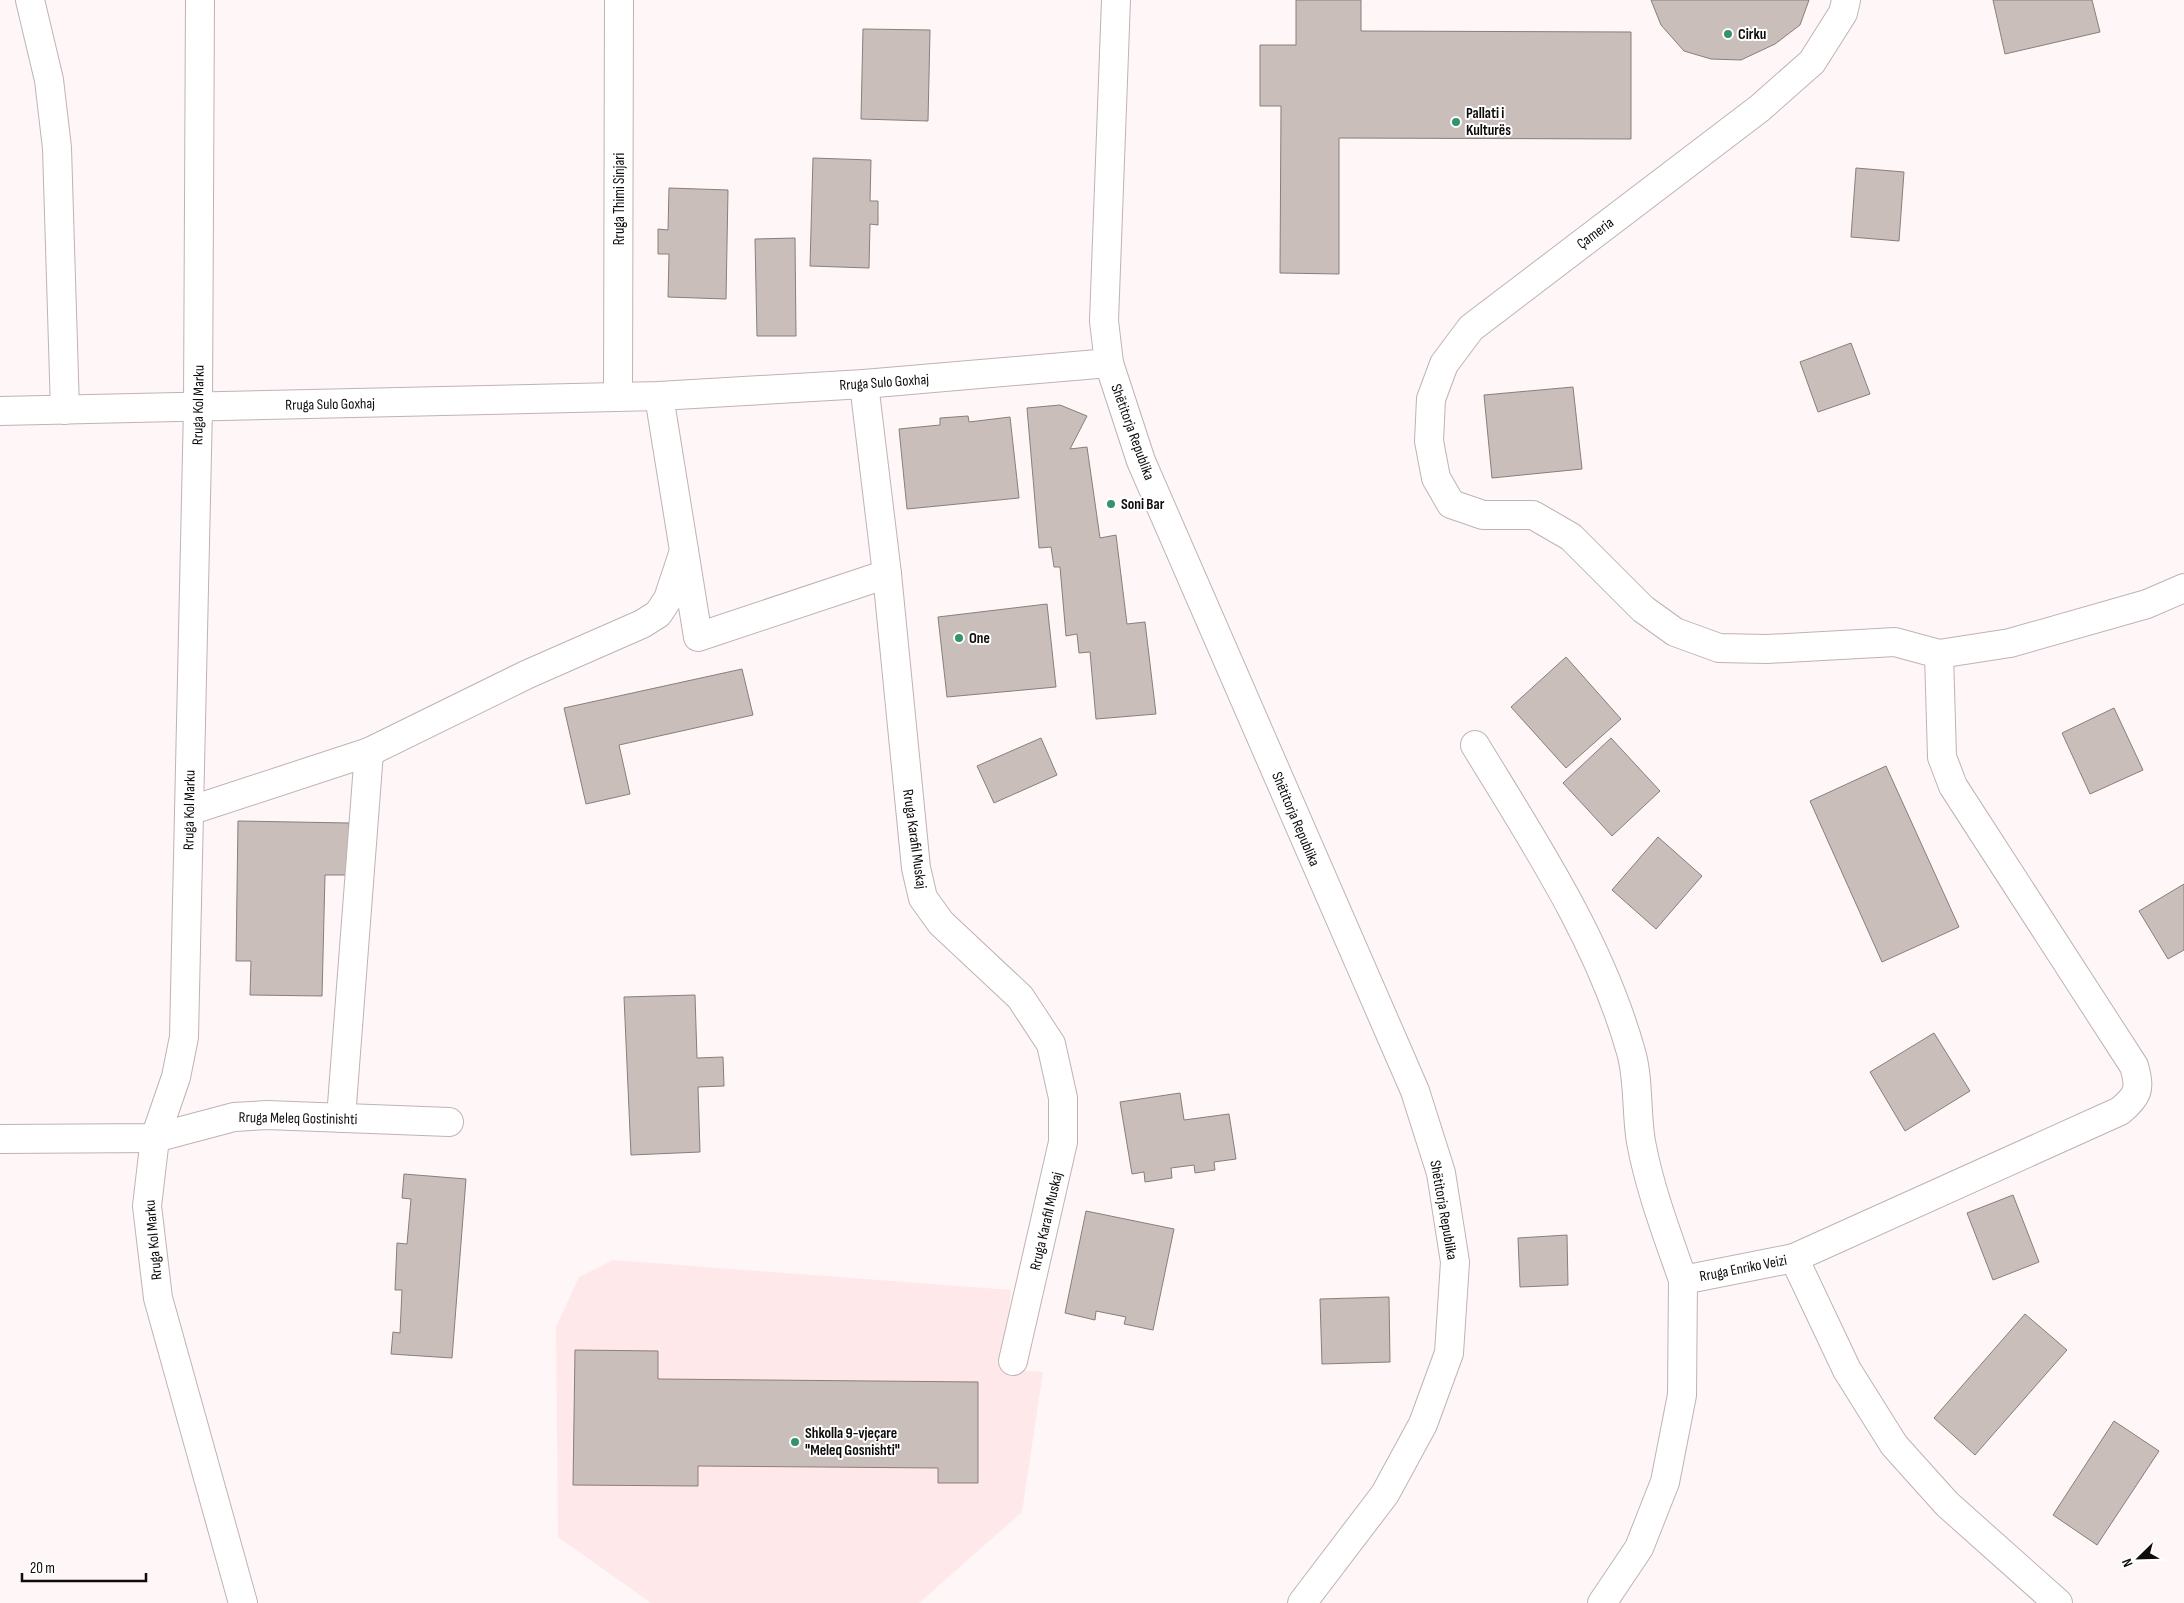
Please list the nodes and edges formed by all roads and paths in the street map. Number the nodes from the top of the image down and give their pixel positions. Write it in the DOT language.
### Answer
graph roads {
  1 [pos="30,0"];
  2 [pos="200,0"];
  3 [pos="619,0"];
  4 [pos="1116,0"];
  5 [pos="1846,0"];
  6 [pos="1109,364"];
  7 [pos="864,384"];
  8 [pos="659,396"];
  9 [pos="618,398"];
  10 [pos="198,408"];
  11 [pos="64,410"];
  12 [pos="0,411"];
  13 [pos="684,551"];
  14 [pos="887,574"];
  15 [pos="2184,588"];
  16 [pos="1939,654"];
  17 [pos="1475,745"];
  18 [pos="369,752"];
  19 [pos="189,812"];
  20 [pos="341,1118"];
  21 [pos="449,1122"];
  22 [pos="155,1138"];
  23 [pos="0,1139"];
  24 [pos="1794,1258"];
  25 [pos="1683,1280"];
  26 [pos="1013,1361"];
  27 [pos="244,1603"];
  28 [pos="1302,1603"];
  29 [pos="1602,1603"];
  30 [pos="2058,1603"];
  1 -- 11 [label="street"];
  2 -- 10 [label="street, Rruga Kol Marku"];
  3 -- 9 [label="street, Rruga Thimi Sinjari"];
  4 -- 6 [label="street, Shëtitorja Republika"];
  5 -- 16 [label="street, Çameria"];
  6 -- 7 [label="street, Rruga Sulo Goxhaj"];
  6 -- 28 [label="street, Shëtitorja Republika"];
  7 -- 8 [label="street, Rruga Sulo Goxhaj"];
  7 -- 14 [label="street, Rruga Karafil Muskaj"];
  8 -- 9 [label="street, Rruga Sulo Goxhaj"];
  8 -- 13 [label="street"];
  9 -- 10 [label="street, Rruga Sulo Goxhaj"];
  10 -- 11 [label="street, Rruga Sulo Goxhaj"];
  10 -- 19 [label="street, Rruga Kol Marku"];
  11 -- 12 [label="street, Rruga Sulo Goxhaj"];
  13 -- 14 [label="street"];
  13 -- 18 [label="street"];
  14 -- 26 [label="street, Rruga Karafil Muskaj"];
  15 -- 16 [label="street"];
  16 -- 24 [label="street"];
  17 -- 25 [label="street"];
  18 -- 19 [label="street"];
  18 -- 20 [label="street"];
  19 -- 22 [label="street, Rruga Kol Marku"];
  20 -- 21 [label="street, Rruga Meleq Gostinishti"];
  20 -- 22 [label="street, Rruga Meleq Gostinishti"];
  22 -- 23 [label="street, Rruga Meleq Gostinishti"];
  22 -- 27 [label="street, Rruga Kol Marku"];
  24 -- 25 [label="street, Rruga Enriko Veizi"];
  24 -- 30 [label="street, Rruga Enriko Veizi"];
  25 -- 29 [label="street, Rruga Enriko Veizi"];
}
